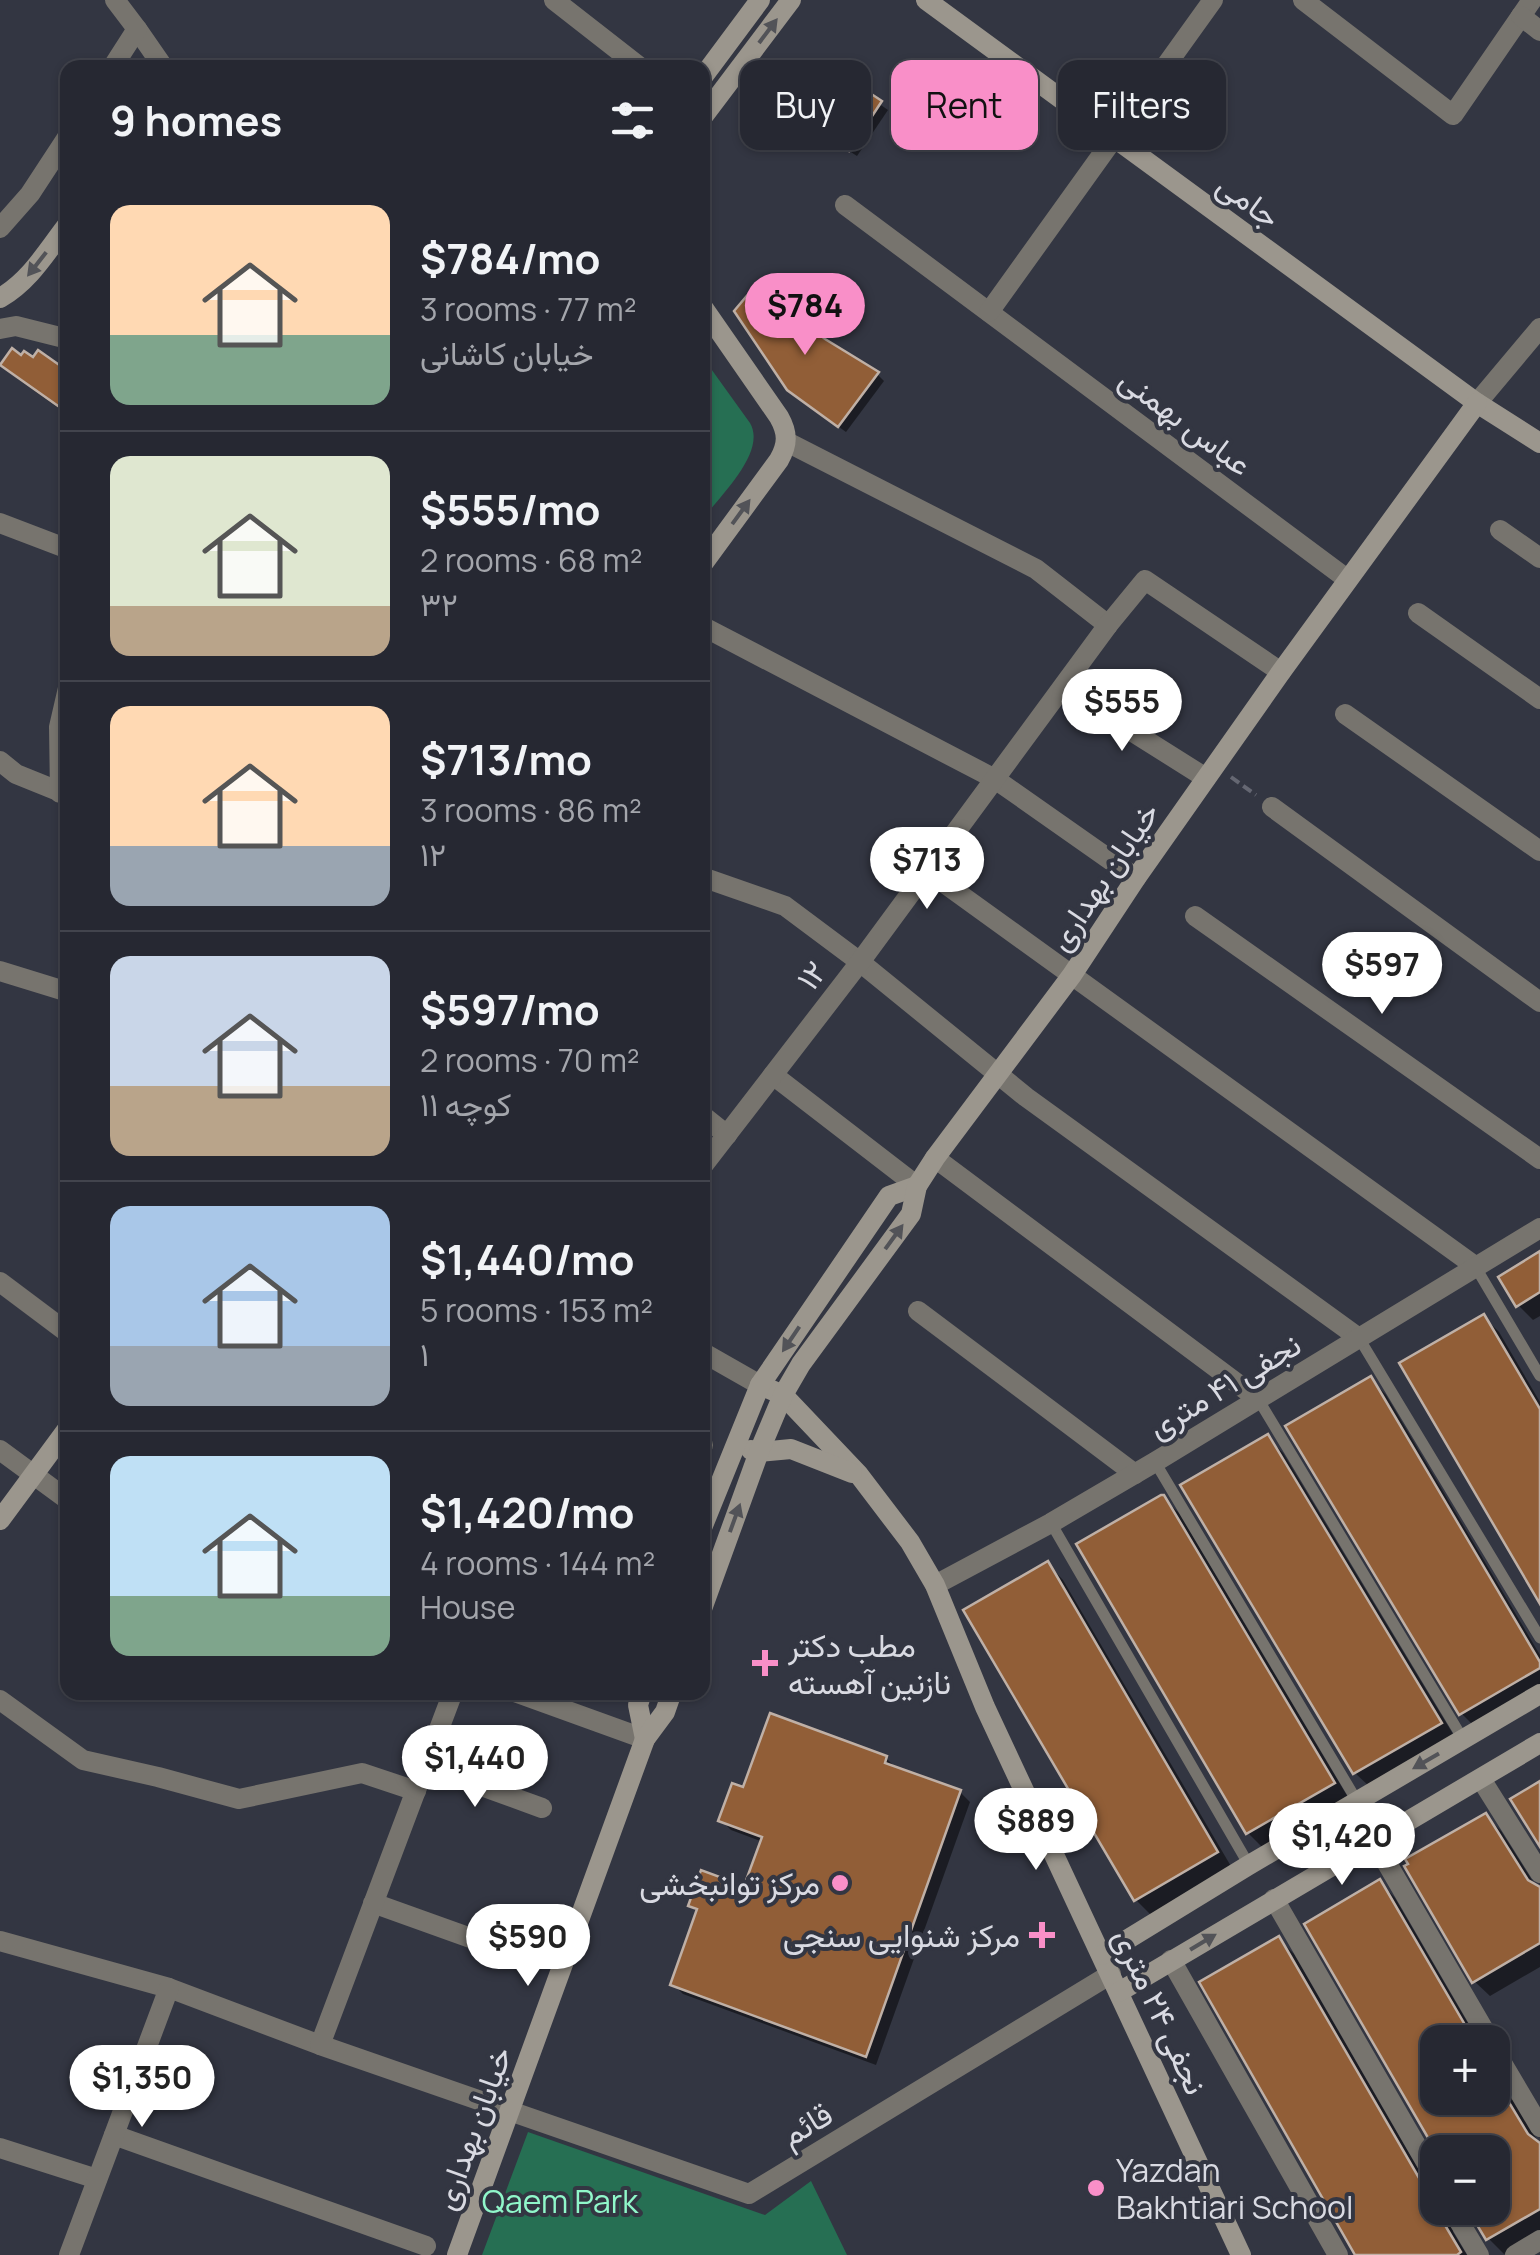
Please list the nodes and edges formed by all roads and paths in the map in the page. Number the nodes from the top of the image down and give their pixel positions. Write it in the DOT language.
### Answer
graph roads {
  1 [pos="116,0"];
  2 [pos="554,0"];
  3 [pos="760,0"];
  4 [pos="792,0"];
  5 [pos="926,0"];
  6 [pos="1213,0"];
  7 [pos="1303,0"];
  8 [pos="1526,8"];
  9 [pos="137,28"];
  10 [pos="1540,31"];
  11 [pos="117,60"];
  12 [pos="159,60"];
  13 [pos="632,60"];
  14 [pos="1170,60"];
  15 [pos="710,67"];
  16 [pos="1058,97"];
  17 [pos="710,108"];
  18 [pos="60,148"];
  19 [pos="1105,150"];
  20 [pos="1130,150"];
  21 [pos="845,205"];
  22 [pos="0,228"];
  23 [pos="60,234"];
  24 [pos="0,298"];
  25 [pos="989,312"];
  26 [pos="710,317"];
  27 [pos="1540,328"];
  28 [pos="0,330"];
  29 [pos="60,337"];
  30 [pos="1477,403"];
  31 [pos="787,442"];
  32 [pos="1540,443"];
  33 [pos="0,523"];
  34 [pos="1500,530"];
  35 [pos="60,546"];
  36 [pos="710,554"];
  37 [pos="1540,558"];
  38 [pos="1348,579"];
  39 [pos="1418,612"];
  40 [pos="1108,625"];
  41 [pos="710,630"];
  42 [pos="1281,672"];
  43 [pos="1063,688"];
  44 [pos="1540,700"];
  45 [pos="1345,714"];
  46 [pos="0,762"];
  47 [pos="1211,772"];
  48 [pos="995,779"];
  49 [pos="60,792"];
  50 [pos="1272,807"];
  51 [pos="1540,851"];
  52 [pos="926,870"];
  53 [pos="1136,878"];
  54 [pos="710,880"];
  55 [pos="1195,916"];
  56 [pos="860,962"];
  57 [pos="0,971"];
  58 [pos="1072,975"];
  59 [pos="60,990"];
  60 [pos="1540,1002"];
  61 [pos="996,1074"];
  62 [pos="773,1075"];
  63 [pos="710,1121"];
  64 [pos="727,1134"];
  65 [pos="710,1156"];
  66 [pos="935,1158"];
  67 [pos="1540,1158"];
  68 [pos="916,1186"];
  69 [pos="1540,1228"];
  70 [pos="1475,1266"];
  71 [pos="0,1282"];
  72 [pos="918,1311"];
  73 [pos="60,1326"];
  74 [pos="1359,1338"];
  75 [pos="710,1357"];
  76 [pos="1540,1376"];
  77 [pos="760,1385"];
  78 [pos="783,1396"];
  79 [pos="1258,1399"];
  80 [pos="60,1439"];
  81 [pos="734,1444"];
  82 [pos="0,1450"];
  83 [pos="759,1452"];
  84 [pos="1155,1462"];
  85 [pos="1135,1474"];
  86 [pos="33,1475"];
  87 [pos="859,1475"];
  88 [pos="60,1494"];
  89 [pos="710,1507"];
  90 [pos="0,1520"];
  91 [pos="1050,1523"];
  92 [pos="935,1585"];
  93 [pos="710,1588"];
  94 [pos="1540,1638"];
  95 [pos="1540,1694"];
  96 [pos="0,1700"];
  97 [pos="451,1700"];
  98 [pos="538,1700"];
  99 [pos="640,1700"];
  100 [pos="669,1700"];
  101 [pos="646,1739"];
  102 [pos="1463,1739"];
  103 [pos="1540,1743"];
  104 [pos="426,1766"];
  105 [pos="1481,1779"];
  106 [pos="416,1791"];
  107 [pos="1358,1801"];
  108 [pos="542,1808"];
  109 [pos="1374,1841"];
  110 [pos="1249,1865"];
  111 [pos="1540,1873"];
  112 [pos="1274,1899"];
  113 [pos="374,1904"];
  114 [pos="0,1941"];
  115 [pos="493,1946"];
  116 [pos="1171,1960"];
  117 [pos="1111,1974"];
  118 [pos="559,1975"];
  119 [pos="168,1988"];
  120 [pos="1481,2025"];
  121 [pos="320,2045"];
  122 [pos="1510,2076"];
  123 [pos="510,2112"];
  124 [pos="1540,2128"];
  125 [pos="114,2134"];
  126 [pos="0,2148"];
  127 [pos="1420,2153"];
  128 [pos="98,2179"];
  129 [pos="1461,2225"];
  130 [pos="1540,2240"];
  131 [pos="426,2246"];
  132 [pos="69,2255"];
  133 [pos="457,2255"];
  134 [pos="1241,2255"];
  135 [pos="1338,2255"];
  136 [pos="1478,2255"];
  137 [pos="1516,2255"];
  1 -- 9 [label="street"];
  2 -- 13 [label="street"];
  3 -- 15 [label="street"];
  17 -- 4 [label="street, one-way"];
  5 -- 16 [label="street, جامی"];
  6 -- 14 [label="street"];
  7 -- 8 [label="street"];
  8 -- 10 [label="street"];
  9 -- 11 [label="street"];
  9 -- 12 [label="street"];
  18 -- 22 [label="street"];
  19 -- 25 [label="street"];
  20 -- 30 [label="street, جامی"];
  21 -- 25 [label="street, عباس بهمنی"];
  23 -- 24 [label="street, one-way"];
  25 -- 38 [label="street, عباس بهمنی"];
  26 -- 31 [label="street"];
  27 -- 30 [label="street"];
  28 -- 29 [label="street"];
  30 -- 32 [label="street, جامی"];
  30 -- 38 [label="street, خیابان بهداری"];
  36 -- 31 [label="street, one-way"];
  31 -- 40 [label="street"];
  33 -- 35 [label="street"];
  34 -- 37 [label="street"];
  38 -- 42 [label="street, خیابان بهداری"];
  39 -- 44 [label="street"];
  40 -- 42 [label="street, ۱۲"];
  40 -- 43 [label="street, ۱۲"];
  41 -- 48 [label="street"];
  42 -- 47 [label="street, خیابان بهداری"];
  43 -- 47 [label="street"];
  43 -- 48 [label="street, ۱۲"];
  45 -- 51 [label="street"];
  46 -- 49 [label="street"];
  47 -- 50 [label="path"];
  47 -- 53 [label="street, خیابان بهداری"];
  48 -- 52 [label="street, ۱۲"];
  48 -- 53 [label="street"];
  50 -- 60 [label="street"];
  52 -- 56 [label="street, ۱۲"];
  52 -- 58 [label="street"];
  53 -- 58 [label="street, خیابان بهداری"];
  54 -- 56 [label="street"];
  55 -- 67 [label="street"];
  56 -- 61 [label="street"];
  56 -- 62 [label="street, ۱۲"];
  57 -- 59 [label="street"];
  58 -- 61 [label="street, خیابان بهداری"];
  58 -- 70 [label="street"];
  61 -- 66 [label="street, خیابان بهداری"];
  61 -- 74 [label="street"];
  62 -- 64 [label="street, ۱۲"];
  62 -- 68 [label="street"];
  63 -- 64 [label="street"];
  64 -- 65 [label="street, ۱۲"];
  66 -- 68 [label="street, خیابان بهداری"];
  66 -- 79 [label="street"];
  68 -- 77 [label="street, خیابان بهداری, one-way"];
  78 -- 68 [label="street, خیابان بهداری, one-way"];
  69 -- 70 [label="street, نجفی ۴۱ متری"];
  70 -- 74 [label="street, نجفی ۴۱ متری"];
  70 -- 76 [label="lane"];
  71 -- 73 [label="street"];
  72 -- 85 [label="street"];
  74 -- 79 [label="street, نجفی ۴۱ متری"];
  74 -- 94 [label="lane"];
  75 -- 77 [label="street"];
  77 -- 78 [label="street"];
  77 -- 81 [label="street, خیابان بهداری"];
  78 -- 83 [label="street, خیابان بهداری"];
  78 -- 87 [label="street, نجفی ۲۴ متری"];
  79 -- 84 [label="street, نجفی ۴۱ متری"];
  79 -- 102 [label="lane"];
  80 -- 86 [label="street"];
  81 -- 83 [label="street"];
  81 -- 89 [label="street, خیابان بهداری"];
  82 -- 86 [label="street"];
  83 -- 87 [label="street"];
  93 -- 83 [label="street, خیابان بهداری, one-way"];
  84 -- 85 [label="street, نجفی ۴۱ متری"];
  84 -- 107 [label="lane"];
  85 -- 91 [label="street, نجفی ۴۱ متری"];
  86 -- 88 [label="street"];
  86 -- 90 [label="street"];
  87 -- 92 [label="street, نجفی ۲۴ متری"];
  91 -- 92 [label="street, نجفی ۴۱ متری"];
  91 -- 110 [label="lane"];
  92 -- 117 [label="street, نجفی ۲۴ متری"];
  95 -- 102 [label="street"];
  96 -- 106 [label="street"];
  97 -- 104 [label="street"];
  98 -- 101 [label="street"];
  99 -- 101 [label="street, خیابان بهداری"];
  100 -- 101 [label="street, خیابان بهداری"];
  101 -- 118 [label="street, خیابان بهداری"];
  102 -- 107 [label="street, one-way"];
  103 -- 105 [label="street"];
  104 -- 106 [label="street"];
  104 -- 108 [label="street"];
  105 -- 109 [label="street"];
  105 -- 111 [label="street"];
  106 -- 113 [label="street"];
  107 -- 110 [label="street"];
  109 -- 112 [label="street"];
  109 -- 120 [label="street"];
  110 -- 117 [label="street"];
  116 -- 112 [label="street, one-way"];
  112 -- 127 [label="street"];
  113 -- 115 [label="street"];
  113 -- 121 [label="street"];
  114 -- 119 [label="street"];
  115 -- 118 [label="path"];
  116 -- 117 [label="street"];
  116 -- 135 [label="street"];
  117 -- 123 [label="street, قائم"];
  117 -- 134 [label="street, نجفی ۲۴ متری"];
  118 -- 123 [label="street, خیابان بهداری"];
  119 -- 121 [label="street"];
  119 -- 125 [label="street"];
  121 -- 123 [label="street"];
  122 -- 124 [label="street"];
  123 -- 133 [label="street, خیابان بهداری"];
  125 -- 128 [label="street"];
  125 -- 131 [label="street"];
  126 -- 128 [label="street"];
  128 -- 132 [label="street"];
  129 -- 136 [label="street"];
  130 -- 137 [label="street"];
}
